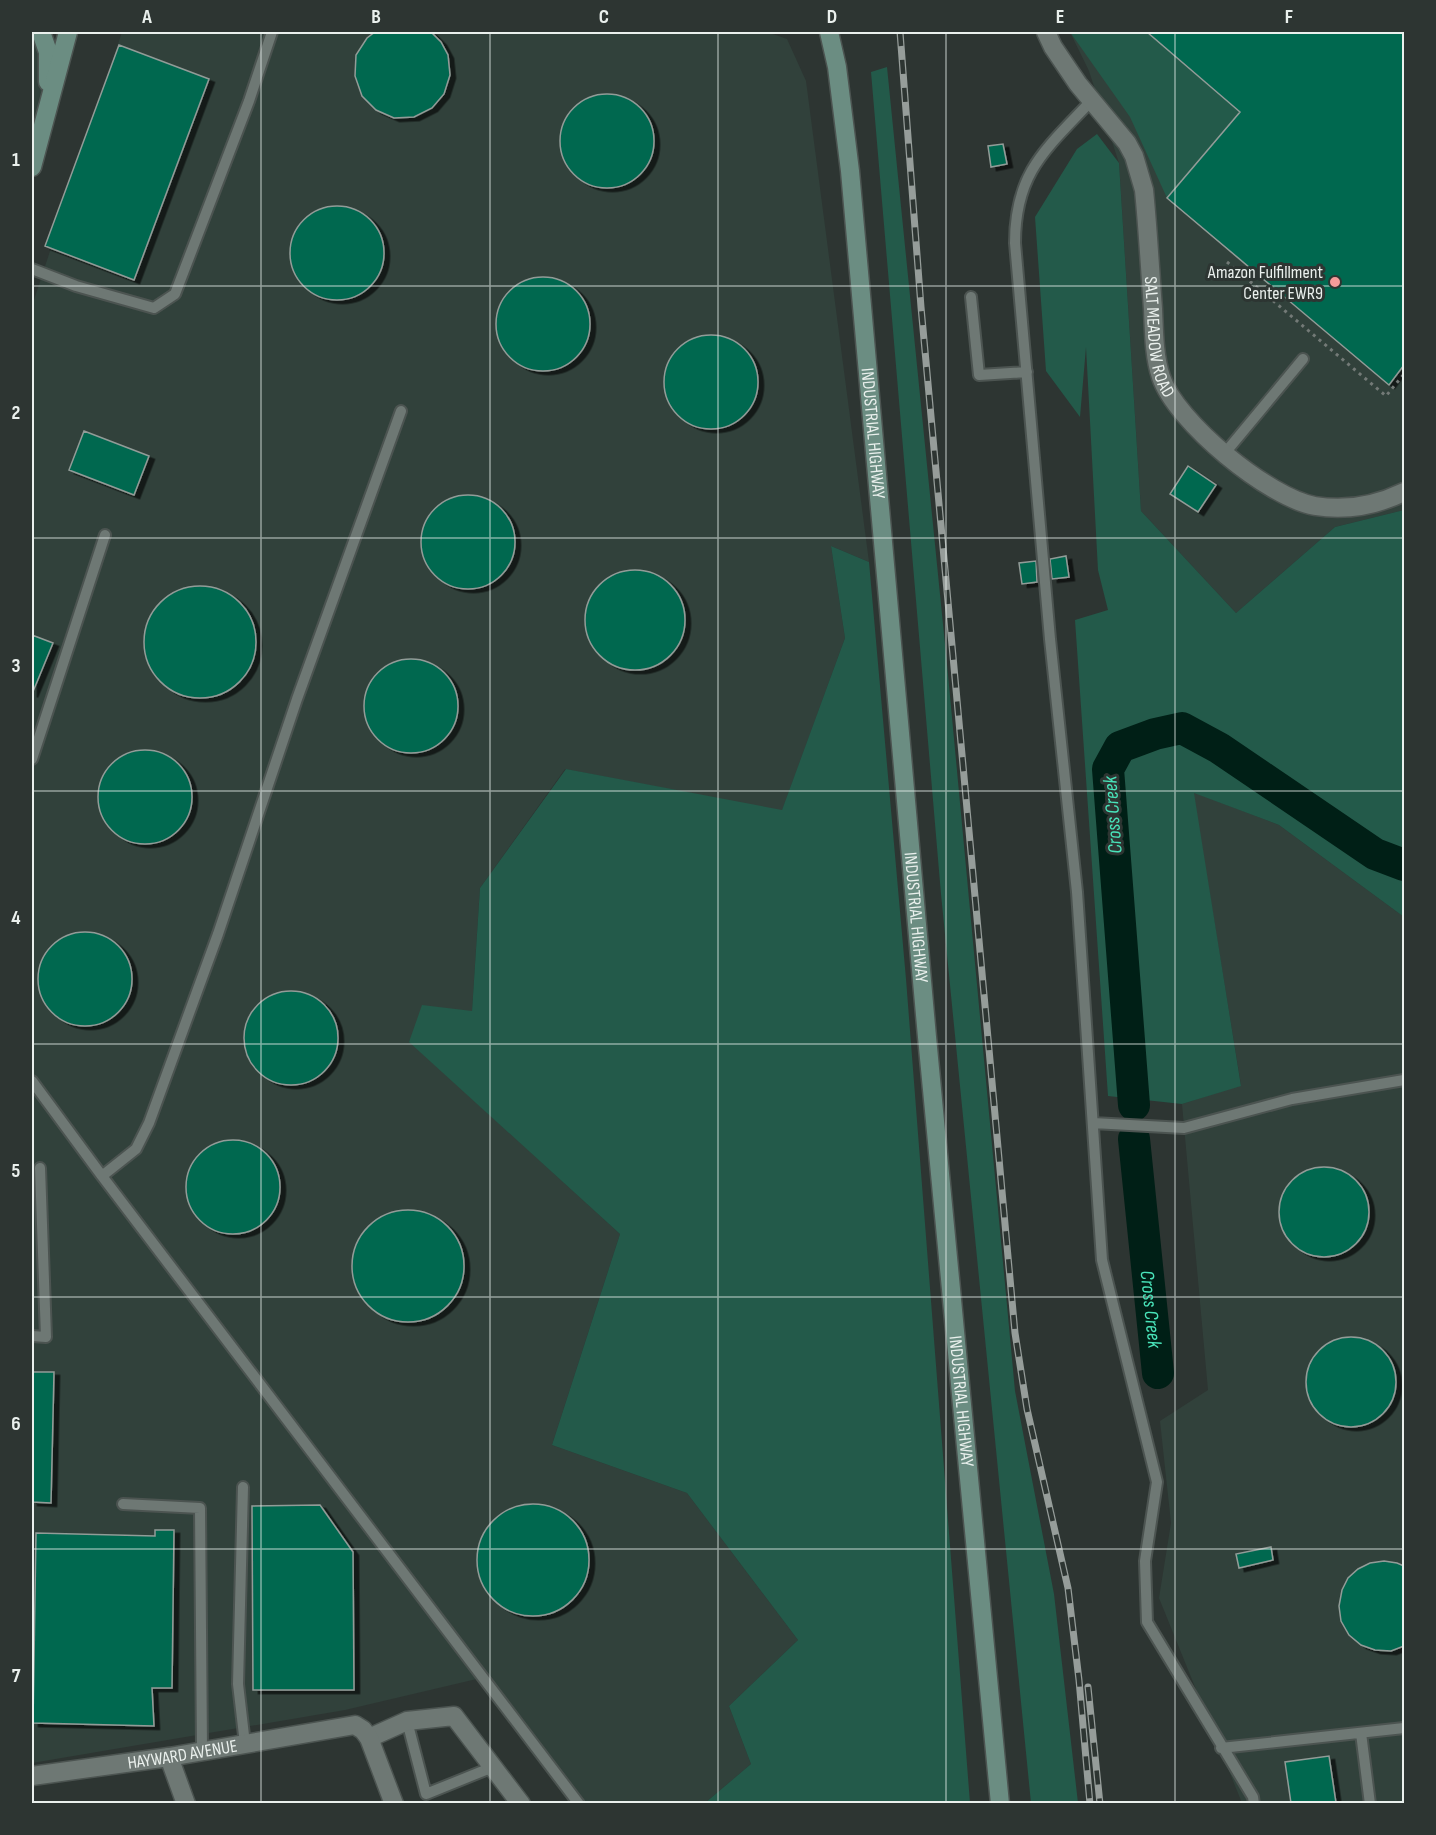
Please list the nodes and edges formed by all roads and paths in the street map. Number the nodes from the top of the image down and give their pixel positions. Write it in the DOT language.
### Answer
graph roads {
  1 [pos="41,32"];
  2 [pos="68,32"];
  3 [pos="272,32"];
  4 [pos="829,32"];
  5 [pos="1046,32"];
  6 [pos="1092,100"];
  7 [pos="47,111"];
  8 [pos="32,167"];
  9 [pos="1227,262"];
  10 [pos="32,269"];
  11 [pos="971,297"];
  12 [pos="1303,359"];
  13 [pos="1027,372"];
  14 [pos="1404,374"];
  15 [pos="401,411"];
  16 [pos="1225,453"];
  17 [pos="1404,492"];
  18 [pos="105,534"];
  19 [pos="32,759"];
  20 [pos="1404,1080"];
  21 [pos="32,1081"];
  22 [pos="1093,1123"];
  23 [pos="40,1168"];
  24 [pos="102,1176"];
  25 [pos="32,1336"];
  26 [pos="243,1487"];
  27 [pos="123,1504"];
  28 [pos="404,1723"];
  29 [pos="1404,1728"];
  30 [pos="1361,1733"];
  31 [pos="369,1738"];
  32 [pos="245,1744"];
  33 [pos="1221,1748"];
  34 [pos="202,1750"];
  35 [pos="169,1757"];
  36 [pos="493,1767"];
  37 [pos="32,1776"];
  38 [pos="186,1803"];
  39 [pos="393,1803"];
  40 [pos="521,1803"];
  41 [pos="579,1803"];
  42 [pos="1000,1803"];
  43 [pos="1254,1803"];
  44 [pos="1370,1803"];
  1 -- 7 [label="main road"];
  2 -- 7 [label="main road"];
  3 -- 10 [label="lane"];
  4 -- 42 [label="main road, INDUSTRIAL HIGHWAY"];
  5 -- 6 [label="street, SALT MEADOW ROAD"];
  6 -- 13 [label="lane"];
  6 -- 16 [label="street, SALT MEADOW ROAD"];
  7 -- 8 [label="main road"];
  9 -- 14 [label="path"];
  11 -- 13 [label="lane"];
  12 -- 16 [label="lane"];
  13 -- 22 [label="lane"];
  15 -- 24 [label="lane"];
  16 -- 17 [label="street, SALT MEADOW ROAD"];
  18 -- 19 [label="lane"];
  20 -- 22 [label="lane"];
  21 -- 24 [label="lane"];
  22 -- 33 [label="lane"];
  23 -- 25 [label="lane"];
  24 -- 41 [label="lane"];
  26 -- 32 [label="lane"];
  27 -- 34 [label="lane"];
  28 -- 31 [label="street"];
  28 -- 36 [label="street"];
  28 -- 36 [label="lane"];
  29 -- 30 [label="lane"];
  30 -- 33 [label="lane"];
  30 -- 44 [label="lane"];
  31 -- 32 [label="street, HAYWARD AVENUE"];
  31 -- 39 [label="street"];
  32 -- 34 [label="street, HAYWARD AVENUE"];
  33 -- 43 [label="lane"];
  34 -- 35 [label="street, HAYWARD AVENUE"];
  35 -- 37 [label="street, HAYWARD AVENUE"];
  35 -- 38 [label="street"];
  36 -- 40 [label="street"];
}
